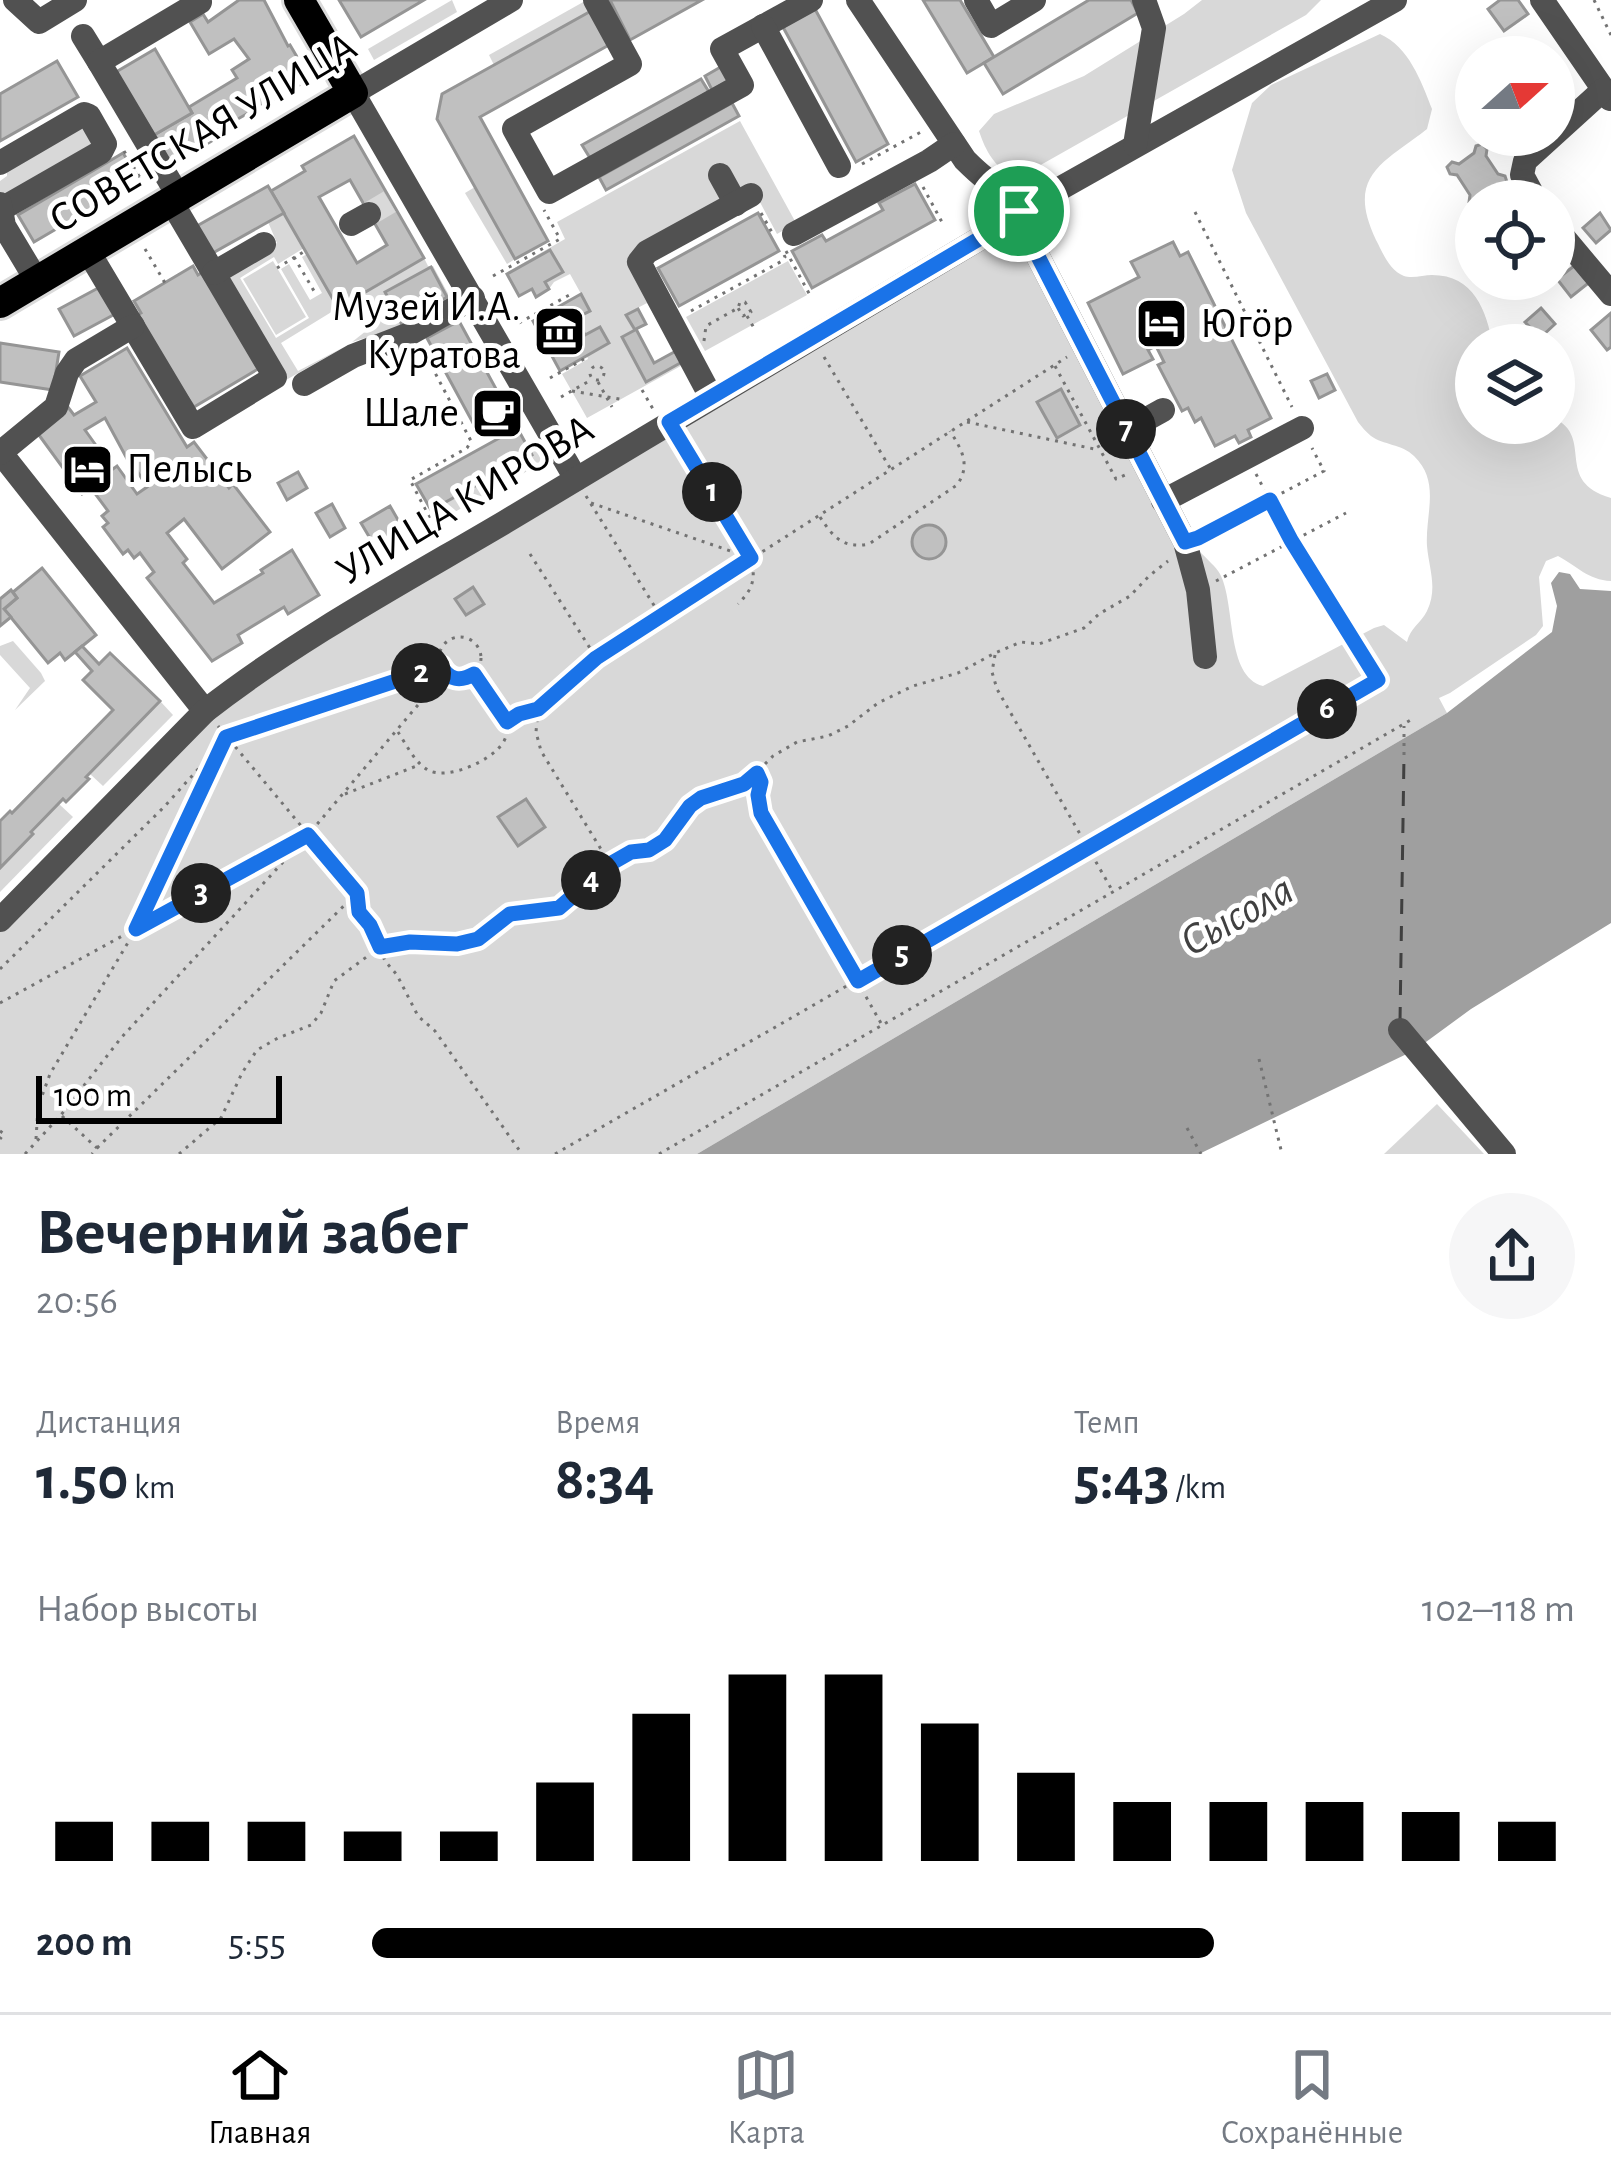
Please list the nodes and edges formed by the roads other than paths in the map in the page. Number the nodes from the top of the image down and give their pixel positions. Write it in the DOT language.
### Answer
graph roads {
  1 [pos="15,0"];
  2 [pos="75,0"];
  3 [pos="298,0"];
  4 [pos="511,0"];
  5 [pos="595,0"];
  6 [pos="811,0"];
  7 [pos="858,0"];
  8 [pos="976,0"];
  9 [pos="1034,0"];
  10 [pos="1144,0"];
  11 [pos="1395,0"];
  12 [pos="1542,0"];
  13 [pos="207,1"];
  14 [pos="470,10"];
  15 [pos="763,26"];
  16 [pos="83,36"];
  17 [pos="99,62"];
  18 [pos="353,93"];
  19 [pos="1607,95"];
  20 [pos="954,144"];
  21 [pos="1136,145"];
  22 [pos="0,163"];
  23 [pos="847,167"];
  24 [pos="720,175"];
  25 [pos="1525,180"];
  26 [pos="165,194"];
  27 [pos="1021,203"];
  28 [pos="1,206"];
  29 [pos="794,234"];
  30 [pos="264,244"];
  31 [pos="88,251"];
  32 [pos="1575,251"];
  33 [pos="214,273"];
  34 [pos="37,281"];
  35 [pos="1611,294"];
  36 [pos="473,298"];
  37 [pos="0,302"];
  38 [pos="133,326"];
  39 [pos="304,384"];
  40 [pos="711,397"];
  41 [pos="1163,410"];
  42 [pos="1302,428"];
  43 [pos="1127,430"];
  44 [pos="0,453"];
  45 [pos="576,478"];
  46 [pos="1159,493"];
  47 [pos="1133,503"];
  48 [pos="1205,658"];
  49 [pos="205,711"];
  50 [pos="0,920"];
  51 [pos="1400,1030"];
  52 [pos="1504,1154"];
  1 -- 2 [label="street"];
  3 -- 18 [label="main road"];
  4 -- 14 [label="street, СОВЕТСКАЯ УЛИЦА"];
  5 -- 15 [label="street"];
  6 -- 15 [label="street"];
  7 -- 20 [label="street"];
  8 -- 9 [label="street"];
  10 -- 21 [label="street"];
  11 -- 21 [label="street, УЛИЦА КИРОВА"];
  12 -- 19 [label="street"];
  13 -- 17 [label="street"];
  14 -- 18 [label="street, СОВЕТСКАЯ УЛИЦА"];
  15 -- 23 [label="street"];
  16 -- 17 [label="street"];
  17 -- 26 [label="street"];
  18 -- 26 [label="main road, СОВЕТСКАЯ УЛИЦА"];
  18 -- 36 [label="street"];
  19 -- 25 [label="street"];
  20 -- 27 [label="street"];
  20 -- 29 [label="street"];
  21 -- 27 [label="street, УЛИЦА КИРОВА"];
  22 -- 28 [label="street"];
  24 -- 40 [label="street"];
  26 -- 31 [label="main road, СОВЕТСКАЯ УЛИЦА"];
  26 -- 33 [label="street"];
  27 -- 40 [label="street, УЛИЦА КИРОВА"];
  27 -- 43 [label="street"];
  28 -- 34 [label="street"];
  30 -- 33 [label="street"];
  31 -- 34 [label="main road, СОВЕТСКАЯ УЛИЦА"];
  31 -- 38 [label="street"];
  32 -- 35 [label="street"];
  33 -- 38 [label="street"];
  34 -- 37 [label="main road, СОВЕТСКАЯ УЛИЦА"];
  36 -- 39 [label="street"];
  36 -- 45 [label="street"];
  38 -- 44 [label="street"];
  40 -- 45 [label="street, УЛИЦА КИРОВА"];
  41 -- 43 [label="street"];
  42 -- 46 [label="street"];
  43 -- 46 [label="street"];
  44 -- 49 [label="street"];
  45 -- 49 [label="street, УЛИЦА КИРОВА"];
  46 -- 47 [label="street"];
  46 -- 48 [label="street"];
  49 -- 50 [label="street, УЛИЦА КИРОВА"];
  51 -- 52 [label="street"];
}
